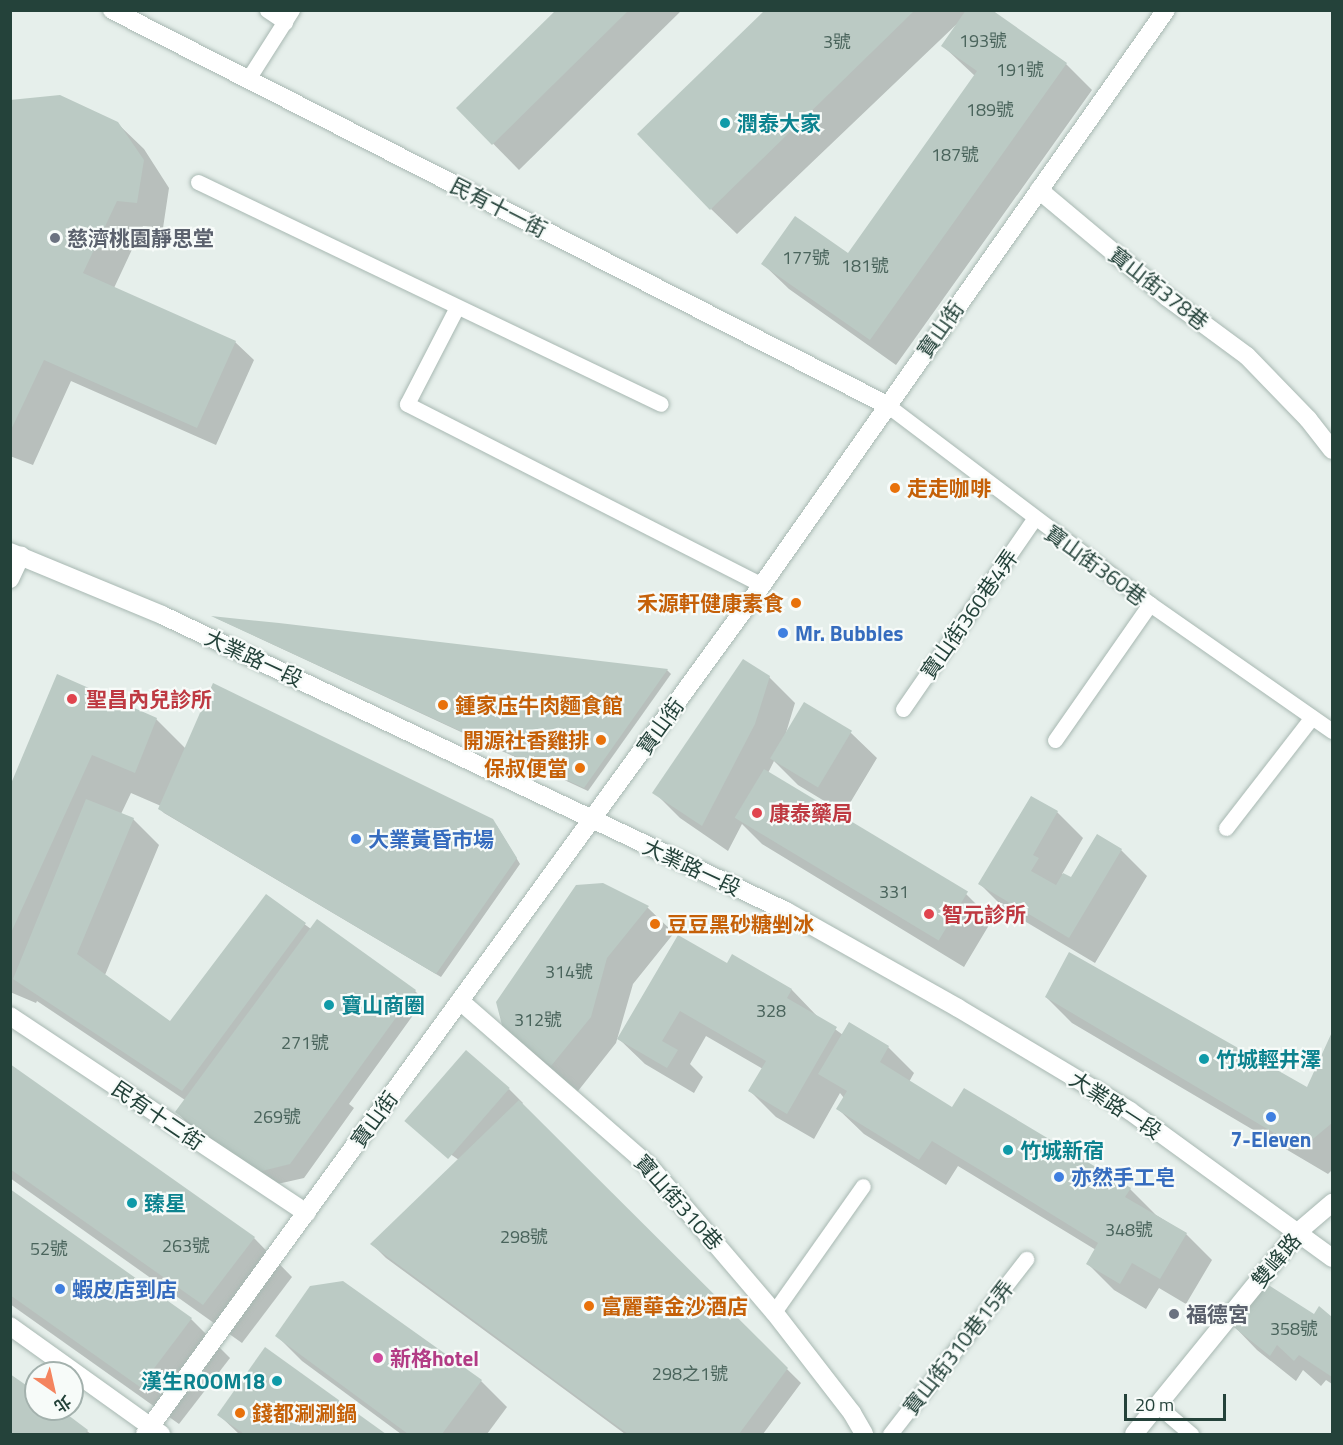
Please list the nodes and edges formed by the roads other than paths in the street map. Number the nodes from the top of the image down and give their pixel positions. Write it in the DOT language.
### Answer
graph roads {
  1 [pos="112,10"];
  2 [pos="267,10"];
  3 [pos="1166,10"];
  4 [pos="289,16"];
  5 [pos="248,79"];
  6 [pos="198,182"];
  7 [pos="1039,190"];
  8 [pos="457,307"];
  9 [pos="661,404"];
  10 [pos="886,405"];
  11 [pos="1332,450"];
  12 [pos="1034,519"];
  13 [pos="16,554"];
  14 [pos="10,579"];
  15 [pos="762,585"];
  16 [pos="1150,604"];
  17 [pos="903,709"];
  18 [pos="1312,717"];
  19 [pos="1332,731"];
  20 [pos="1055,740"];
  21 [pos="592,820"];
  22 [pos="1226,828"];
  23 [pos="460,1001"];
  24 [pos="10,1016"];
  25 [pos="863,1186"];
  26 [pos="1332,1203"];
  27 [pos="306,1213"];
  28 [pos="1298,1232"];
  29 [pos="1332,1258"];
  30 [pos="1026,1259"];
  31 [pos="774,1312"];
  32 [pos="10,1326"];
  33 [pos="1157,1405"];
  34 [pos="152,1432"];
  35 [pos="864,1434"];
  36 [pos="890,1434"];
  37 [pos="1134,1434"];
  38 [pos="1191,1434"];
  1 -- 5 [label="street, 民有十一街"];
  2 -- 4 [label="lane"];
  3 -- 7 [label="street, 寶山街"];
  4 -- 5 [label="lane"];
  5 -- 10 [label="street, 民有十一街"];
  6 -- 8 [label="lane"];
  7 -- 10 [label="street, 寶山街"];
  7 -- 11 [label="street, 寶山街378巷"];
  8 -- 9 [label="lane"];
  8 -- 15 [label="lane"];
  10 -- 12 [label="lane, 寶山街360巷"];
  10 -- 15 [label="street, 寶山街"];
  12 -- 16 [label="lane, 寶山街360巷"];
  12 -- 17 [label="lane, 寶山街360巷4弄"];
  13 -- 14 [label="street"];
  13 -- 21 [label="street, 大業路一段"];
  15 -- 21 [label="street, 寶山街"];
  16 -- 18 [label="lane, 寶山街360巷"];
  16 -- 20 [label="lane"];
  18 -- 19 [label="lane, 寶山街360巷"];
  18 -- 22 [label="lane"];
  21 -- 23 [label="street, 寶山街"];
  21 -- 28 [label="street, 大業路一段"];
  23 -- 27 [label="street, 寶山街"];
  23 -- 31 [label="street, 寶山街310巷"];
  24 -- 27 [label="street, 民有十二街"];
  25 -- 31 [label="lane"];
  26 -- 28 [label="street, 雙峰路"];
  27 -- 34 [label="street, 寶山街"];
  28 -- 29 [label="street, 大業路一段"];
  28 -- 33 [label="street, 雙峰路"];
  30 -- 36 [label="lane, 寶山街310巷15弄"];
  31 -- 35 [label="street, 寶山街310巷"];
  32 -- 34 [label="street"];
  33 -- 37 [label="street, 雙峰路"];
  33 -- 38 [label="lane"];
}
